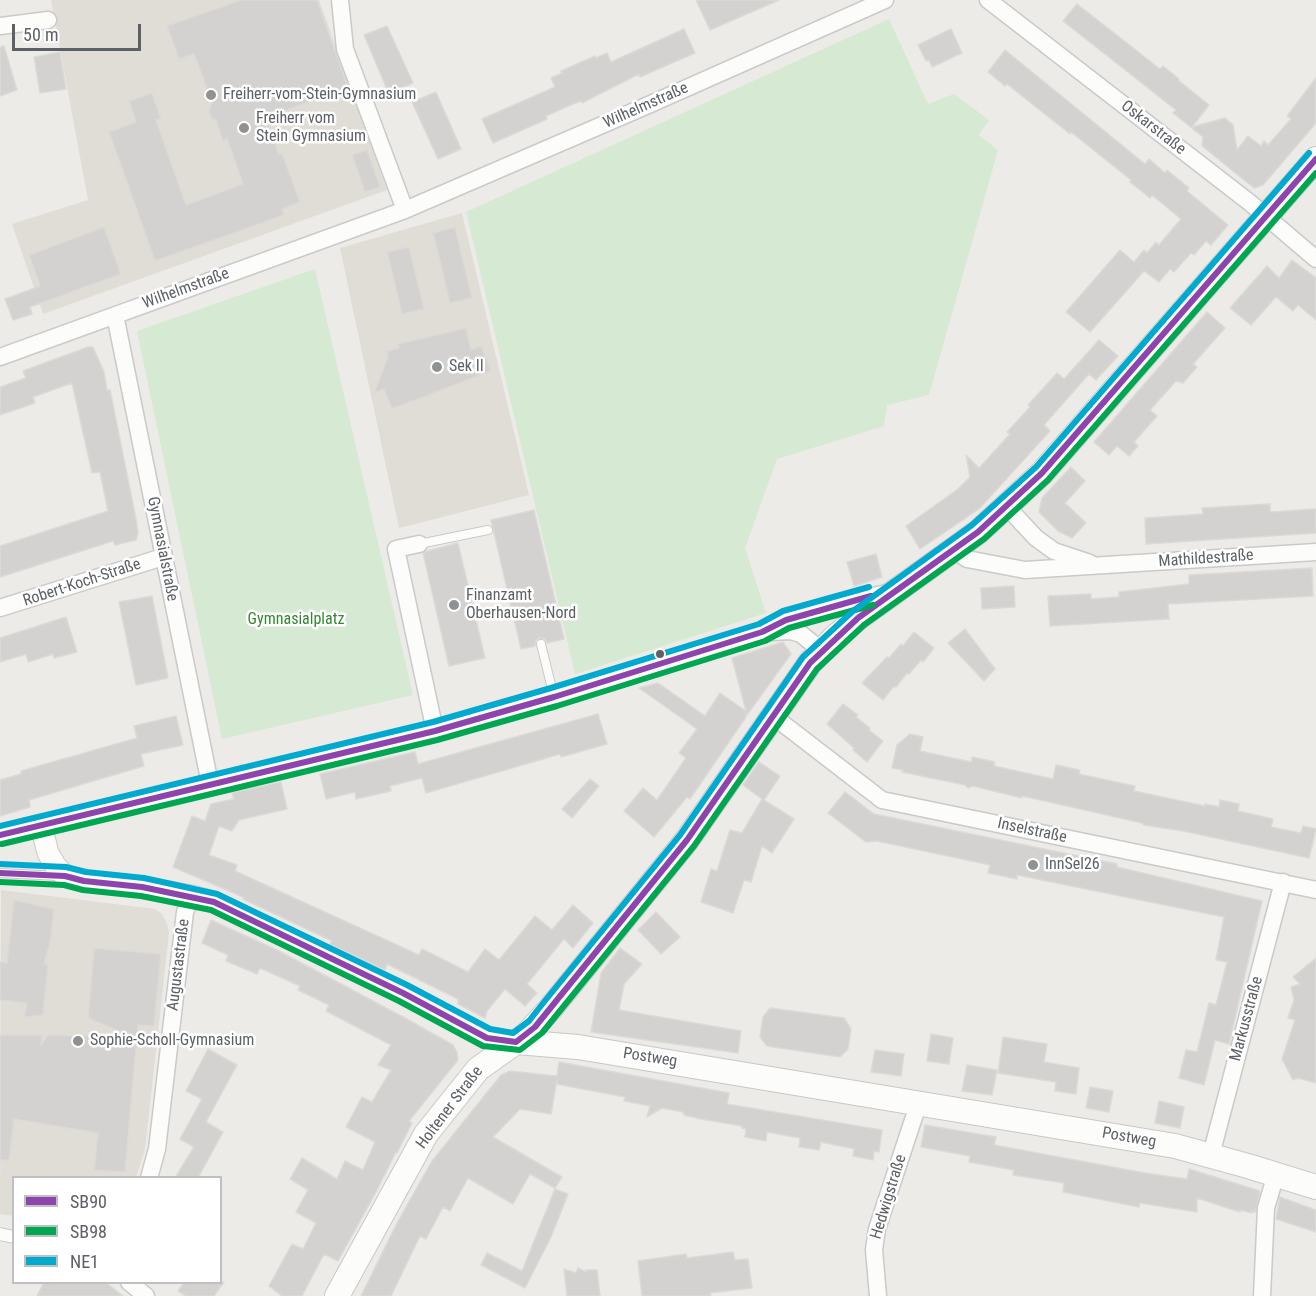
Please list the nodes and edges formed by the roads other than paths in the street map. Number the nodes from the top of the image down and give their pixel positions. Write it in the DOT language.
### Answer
graph roads {
  1 [pos="340,0"];
  2 [pos="883,0"];
  3 [pos="988,0"];
  4 [pos="48,20"];
  5 [pos="0,26"];
  6 [pos="1316,159"];
  7 [pos="405,210"];
  8 [pos="1267,216"];
  9 [pos="1316,259"];
  10 [pos="115,315"];
  11 [pos="0,357"];
  12 [pos="1007,507"];
  13 [pos="488,530"];
  14 [pos="419,544"];
  15 [pos="954,550"];
  16 [pos="1316,552"];
  17 [pos="163,557"];
  18 [pos="1096,566"];
  19 [pos="897,591"];
  20 [pos="0,609"];
  21 [pos="762,632"];
  22 [pos="542,644"];
  23 [pos="822,651"];
  24 [pos="554,697"];
  25 [pos="773,716"];
  26 [pos="435,731"];
  27 [pos="210,784"];
  28 [pos="41,825"];
  29 [pos="0,836"];
  30 [pos="0,873"];
  31 [pos="65,876"];
  32 [pos="1282,882"];
  33 [pos="1316,890"];
  34 [pos="192,896"];
  35 [pos="516,1042"];
  36 [pos="919,1102"];
  37 [pos="1211,1155"];
  38 [pos="1276,1174"];
  39 [pos="150,1176"];
  40 [pos="1316,1187"];
  41 [pos="131,1284"];
  42 [pos="878,1295"];
  43 [pos="146,1296"];
  44 [pos="337,1296"];
  45 [pos="1262,1296"];
  1 -- 7 [label="street"];
  2 -- 7 [label="street, Wilhelmstraße"];
  3 -- 8 [label="street, Oskarstraße"];
  4 -- 5 [label="street"];
  6 -- 8 [label="main road, Holtener Straße"];
  7 -- 10 [label="street, Wilhelmstraße"];
  8 -- 9 [label="street, Oskarstraße"];
  8 -- 12 [label="main road, Holtener Straße"];
  10 -- 11 [label="street, Wilhelmstraße"];
  10 -- 17 [label="street, Gymnasialstraße"];
  12 -- 15 [label="main road, Holtener Straße"];
  12 -- 18 [label="street, Mathildestraße"];
  13 -- 14 [label="lane"];
  14 -- 26 [label="street"];
  15 -- 18 [label="street, Mathildestraße"];
  15 -- 19 [label="main road, Holtener Straße"];
  16 -- 18 [label="street, Mathildestraße"];
  17 -- 20 [label="street, Robert-Koch-Straße"];
  17 -- 27 [label="street, Gymnasialstraße"];
  19 -- 21 [label="street"];
  19 -- 23 [label="main road, Holtener Straße"];
  21 -- 23 [label="street"];
  21 -- 24 [label="street"];
  22 -- 24 [label="lane"];
  23 -- 25 [label="main road, Holtener Straße"];
  24 -- 26 [label="street"];
  25 -- 32 [label="street, Inselstraße"];
  25 -- 35 [label="main road, Holtener Straße"];
  26 -- 27 [label="street"];
  27 -- 28 [label="street"];
  28 -- 29 [label="street"];
  28 -- 31 [label="street"];
  30 -- 31 [label="lane"];
  31 -- 34 [label="street, Postweg"];
  32 -- 33 [label="street, Inselstraße"];
  32 -- 37 [label="street, Markusstraße"];
  34 -- 35 [label="street, Postweg"];
  34 -- 39 [label="street, Augustastraße"];
  35 -- 36 [label="main road, Postweg"];
  35 -- 44 [label="main road, Holtener Straße"];
  36 -- 37 [label="main road, Postweg"];
  36 -- 42 [label="street, Hedwigstraße"];
  37 -- 38 [label="main road, Postweg"];
  38 -- 40 [label="main road, Postweg"];
  38 -- 45 [label="street"];
  41 -- 43 [label="street"];
}
